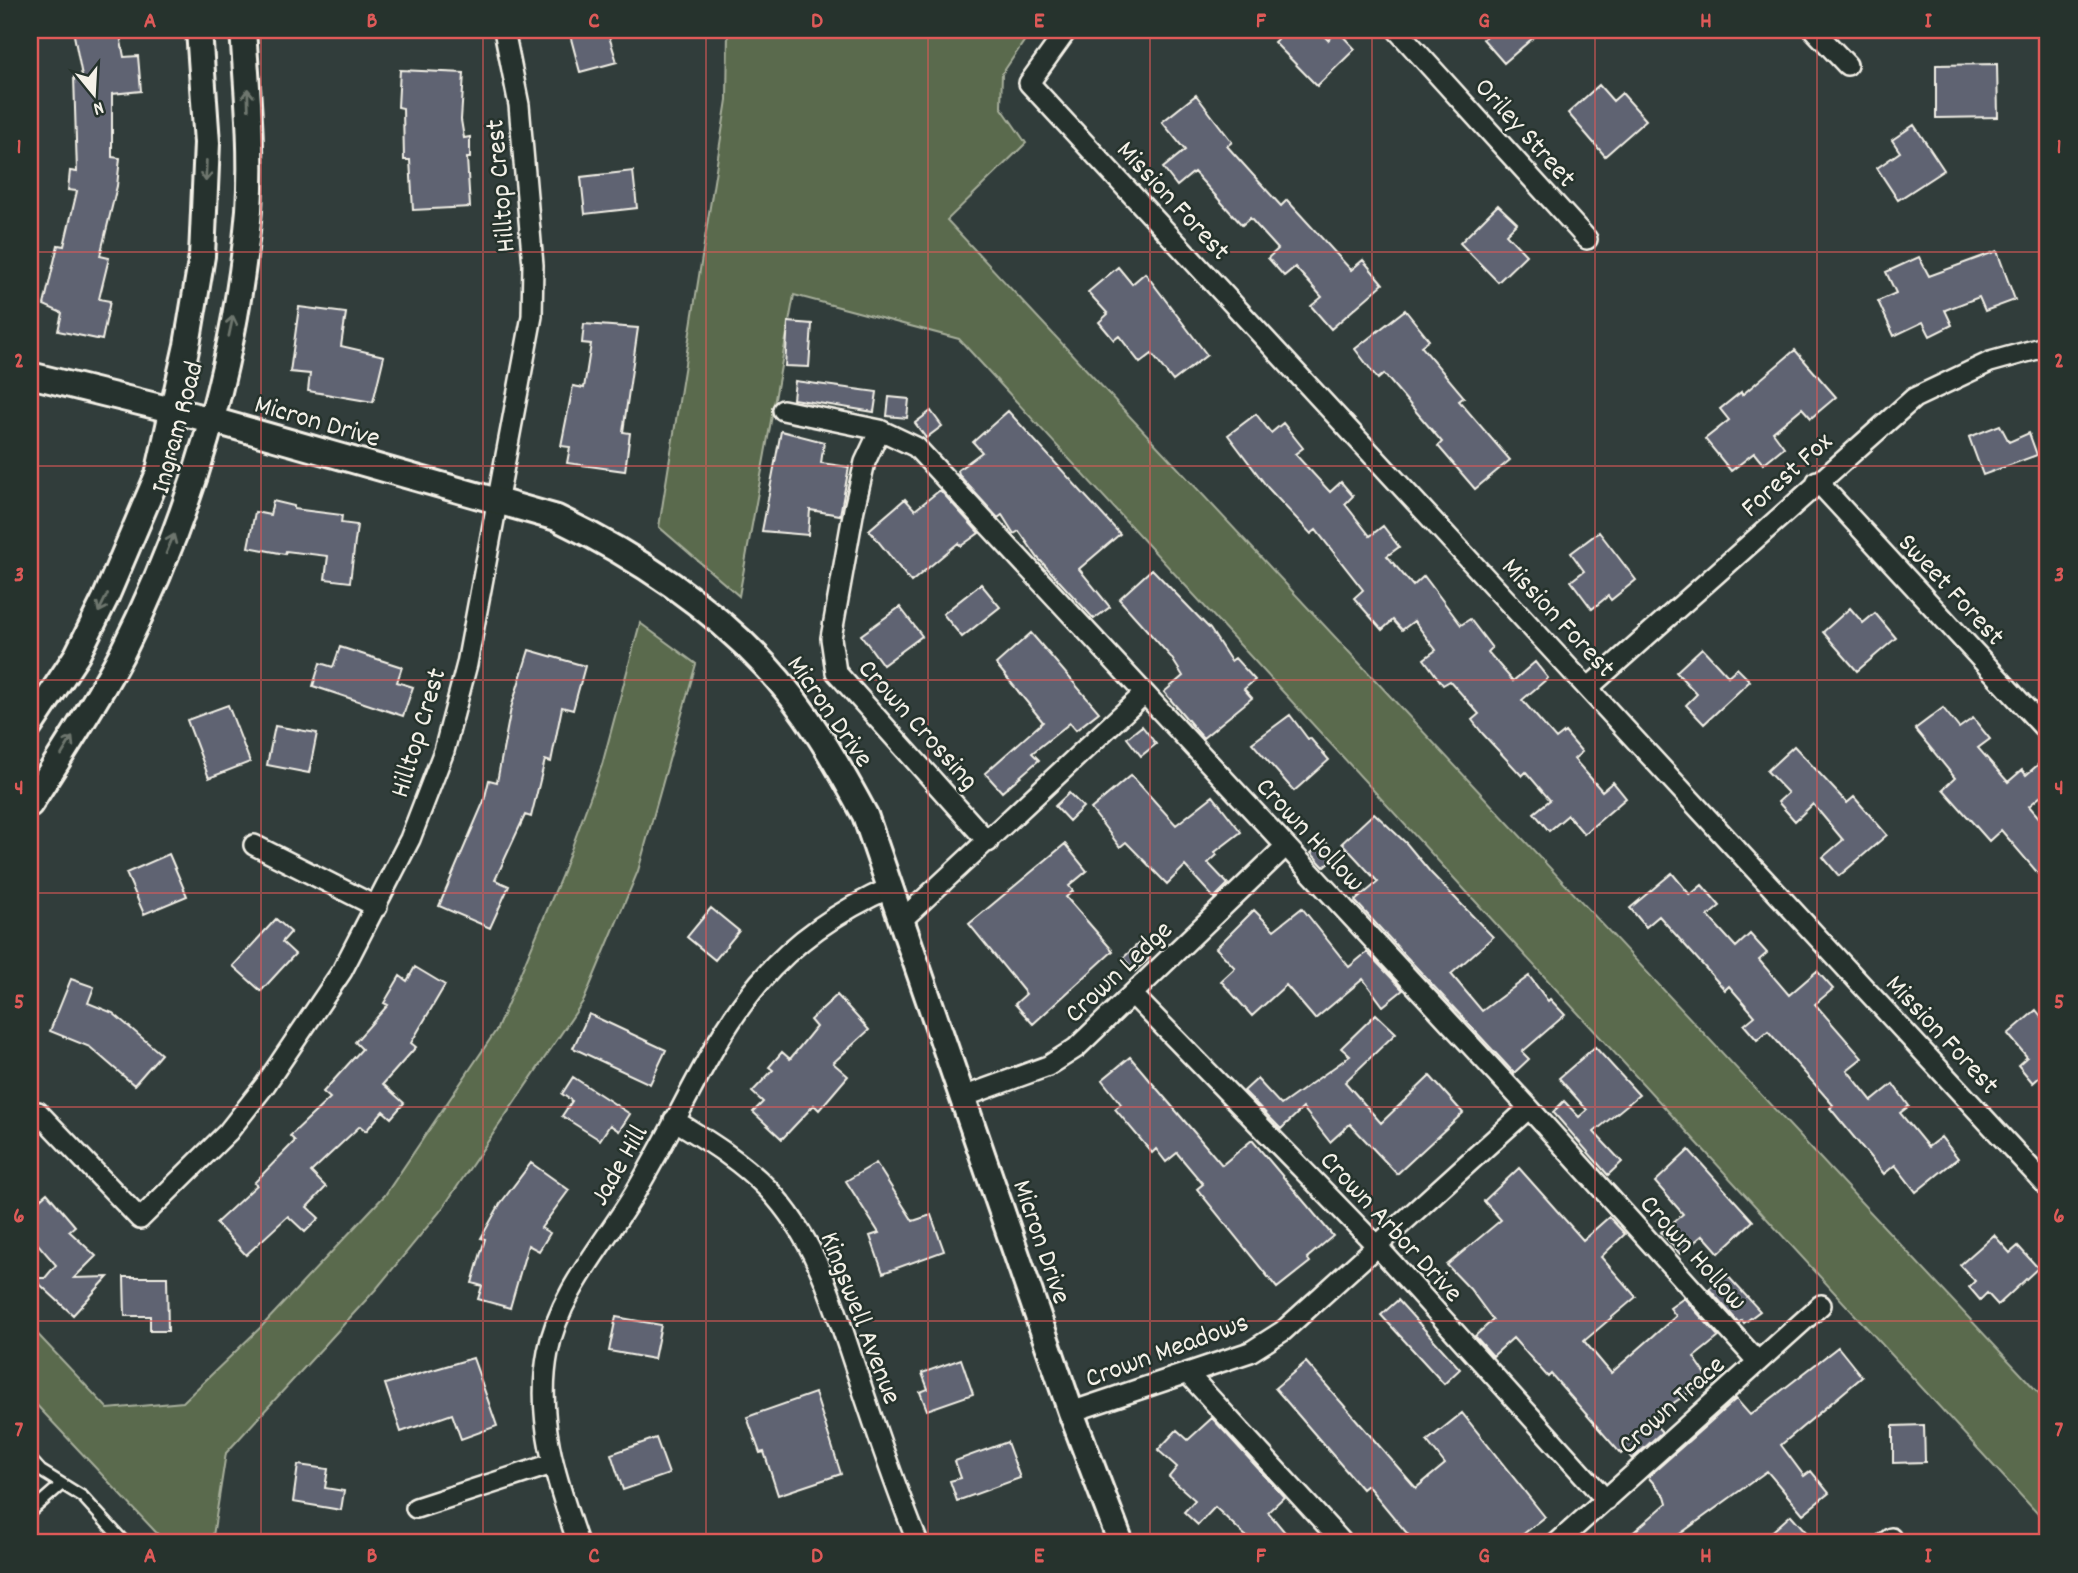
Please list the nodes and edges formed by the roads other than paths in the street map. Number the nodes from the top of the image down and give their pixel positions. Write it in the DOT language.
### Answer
graph roads {
  1 [pos="199,30"];
  2 [pos="243,30"];
  3 [pos="504,30"];
  4 [pos="1067,30"];
  5 [pos="1397,30"];
  6 [pos="1814,30"];
  7 [pos="1847,65"];
  8 [pos="1587,239"];
  9 [pos="2048,346"];
  10 [pos="30,375"];
  11 [pos="783,410"];
  12 [pos="172,411"];
  13 [pos="212,420"];
  14 [pos="880,430"];
  15 [pos="1817,481"];
  16 [pos="499,501"];
  17 [pos="1588,688"];
  18 [pos="1144,694"];
  19 [pos="30,726"];
  20 [pos="2048,732"];
  21 [pos="30,804"];
  22 [pos="988,842"];
  23 [pos="254,845"];
  24 [pos="1286,846"];
  25 [pos="892,887"];
  26 [pos="377,907"];
  27 [pos="903,919"];
  28 [pos="1134,996"];
  29 [pos="962,1097"];
  30 [pos="1529,1108"];
  31 [pos="38,1112"];
  32 [pos="674,1121"];
  33 [pos="2048,1187"];
  34 [pos="1377,1245"];
  35 [pos="1821,1305"];
  36 [pos="1758,1362"];
  37 [pos="1188,1374"];
  38 [pos="1071,1412"];
  39 [pos="30,1459"];
  40 [pos="552,1464"];
  41 [pos="62,1484"];
  42 [pos="1606,1500"];
  43 [pos="416,1508"];
  44 [pos="30,1511"];
  45 [pos="125,1543"];
  46 [pos="578,1543"];
  47 [pos="918,1543"];
  48 [pos="1121,1543"];
  49 [pos="1343,1543"];
  50 [pos="1557,1543"];
  1 -- 12 [label="street, Ingram Road, one-way"];
  13 -- 2 [label="street, Ingram Road, one-way"];
  3 -- 16 [label="street, Hilltop Crest"];
  4 -- 17 [label="street, Mission Forest"];
  5 -- 8 [label="street, Oriley Street"];
  6 -- 7 [label="street"];
  9 -- 15 [label="street, Forest Fox"];
  10 -- 12 [label="street, Micron Drive"];
  11 -- 14 [label="street, Crown Hollow"];
  12 -- 13 [label="street, Micron Drive"];
  12 -- 19 [label="street, Ingram Road, one-way"];
  13 -- 16 [label="street, Micron Drive"];
  21 -- 13 [label="street, Ingram Road, one-way"];
  14 -- 18 [label="street, Crown Hollow"];
  14 -- 22 [label="street, Crown Crossing"];
  15 -- 17 [label="street, Forest Fox"];
  15 -- 20 [label="street, Sweet Forest"];
  16 -- 25 [label="street, Micron Drive"];
  16 -- 26 [label="street, Hilltop Crest"];
  17 -- 33 [label="street, Mission Forest"];
  18 -- 22 [label="street"];
  18 -- 24 [label="street, Crown Hollow"];
  22 -- 27 [label="street"];
  23 -- 26 [label="street"];
  24 -- 28 [label="street, Crown Ledge"];
  24 -- 30 [label="street, Crown Hollow"];
  25 -- 27 [label="street, Micron Drive"];
  25 -- 32 [label="street, Jade Hill"];
  26 -- 31 [label="street, Hilltop Crest"];
  27 -- 29 [label="street, Micron Drive"];
  28 -- 29 [label="street, Crown Ledge"];
  28 -- 34 [label="street, Crown Arbor Drive"];
  29 -- 38 [label="street, Micron Drive"];
  30 -- 34 [label="street, Crown Meadows"];
  30 -- 36 [label="street, Crown Hollow"];
  32 -- 40 [label="street, Jade Hill"];
  32 -- 47 [label="street, Kingswell Avenue"];
  34 -- 37 [label="street, Crown Meadows"];
  34 -- 42 [label="street, Crown Arbor Drive"];
  35 -- 36 [label="street, Crown Trace"];
  36 -- 42 [label="street, Crown Trace"];
  37 -- 38 [label="street, Crown Meadows"];
  37 -- 49 [label="street"];
  38 -- 48 [label="street, Micron Drive"];
  39 -- 41 [label="lane"];
  40 -- 43 [label="street"];
  40 -- 46 [label="street, Jade Hill"];
  41 -- 44 [label="lane"];
  41 -- 45 [label="lane"];
  42 -- 50 [label="street, Crown Trace"];
}
